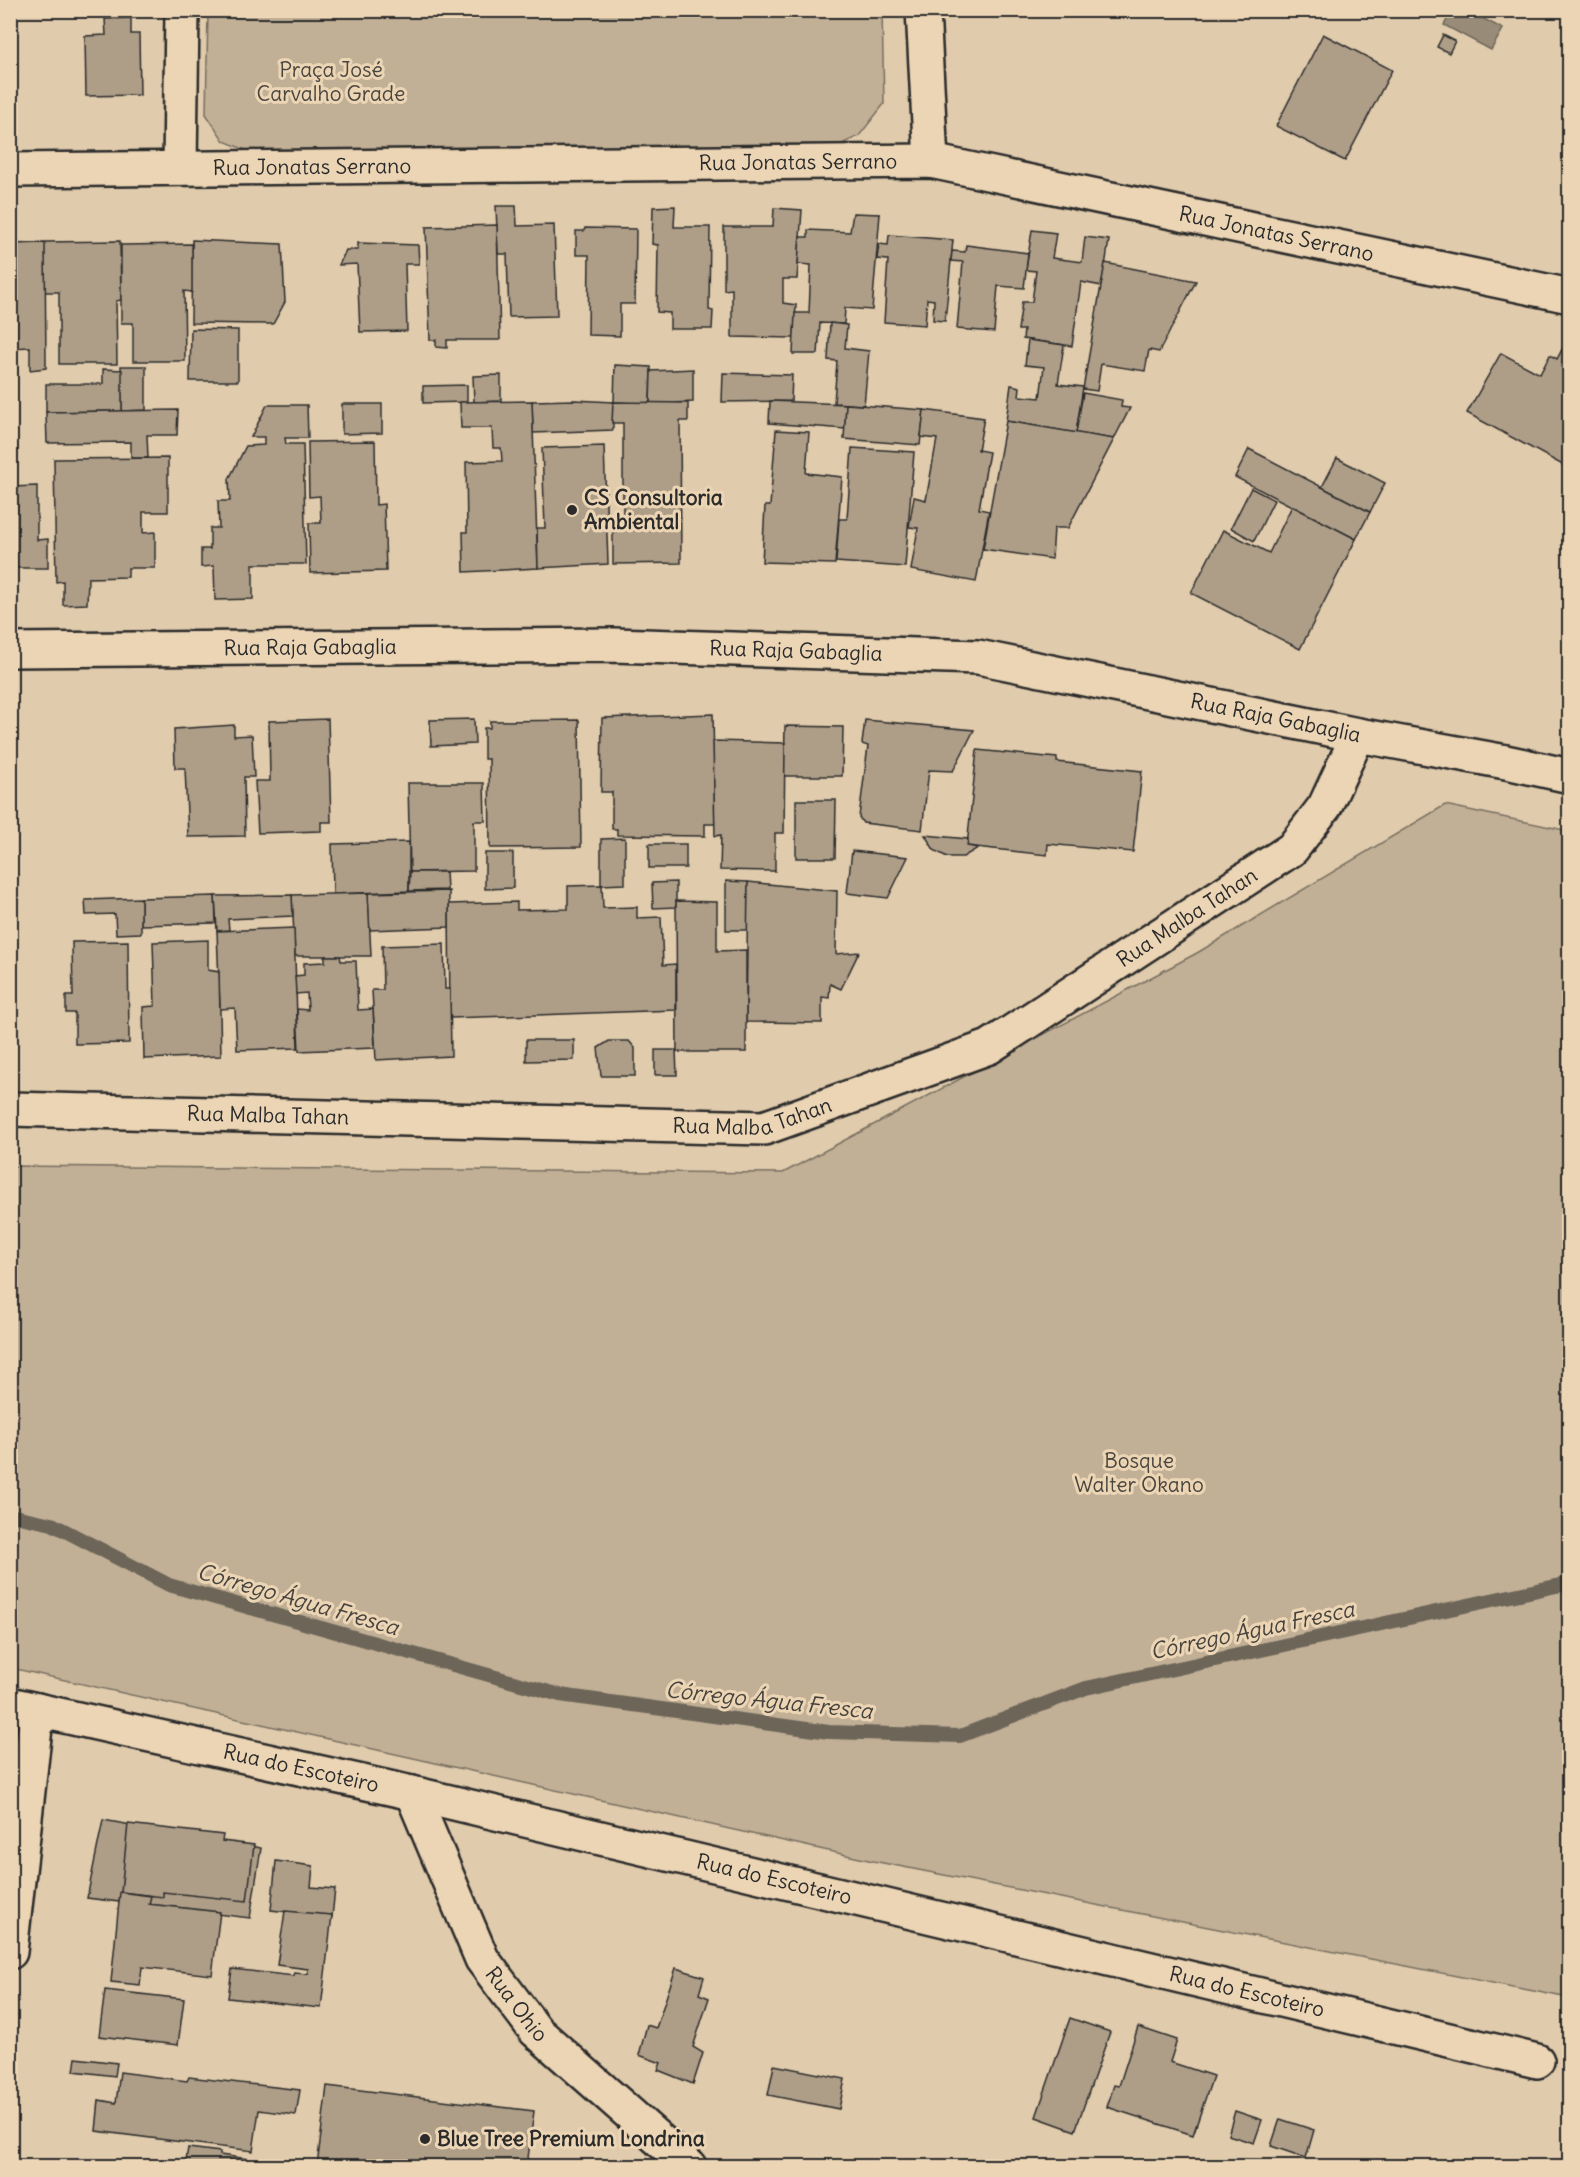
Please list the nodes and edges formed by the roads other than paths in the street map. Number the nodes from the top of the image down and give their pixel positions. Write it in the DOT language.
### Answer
graph roads {
  1 [pos="182,10"];
  2 [pos="923,10"];
  3 [pos="932,161"];
  4 [pos="180,168"];
  5 [pos="10,170"];
  6 [pos="1569,296"];
  7 [pos="10,650"];
  8 [pos="1358,735"];
  9 [pos="1569,776"];
  10 [pos="10,1108"];
  11 [pos="24,1707"];
  12 [pos="412,1793"];
  13 [pos="10,1952"];
  14 [pos="1537,2061"];
  15 [pos="689,2166"];
  1 -- 4 [label="street"];
  2 -- 3 [label="street"];
  3 -- 4 [label="street, Rua Jonatas Serrano"];
  3 -- 6 [label="street, Rua Jonatas Serrano"];
  4 -- 5 [label="street, Rua Jonatas Serrano"];
  7 -- 8 [label="street, Rua Raja Gabaglia"];
  8 -- 9 [label="street, Rua Raja Gabaglia"];
  8 -- 10 [label="street, Rua Malba Tahan"];
  11 -- 12 [label="street, Rua do Escoteiro"];
  11 -- 13 [label="street"];
  12 -- 14 [label="street, Rua do Escoteiro"];
  12 -- 15 [label="street, Rua Ohio"];
}
